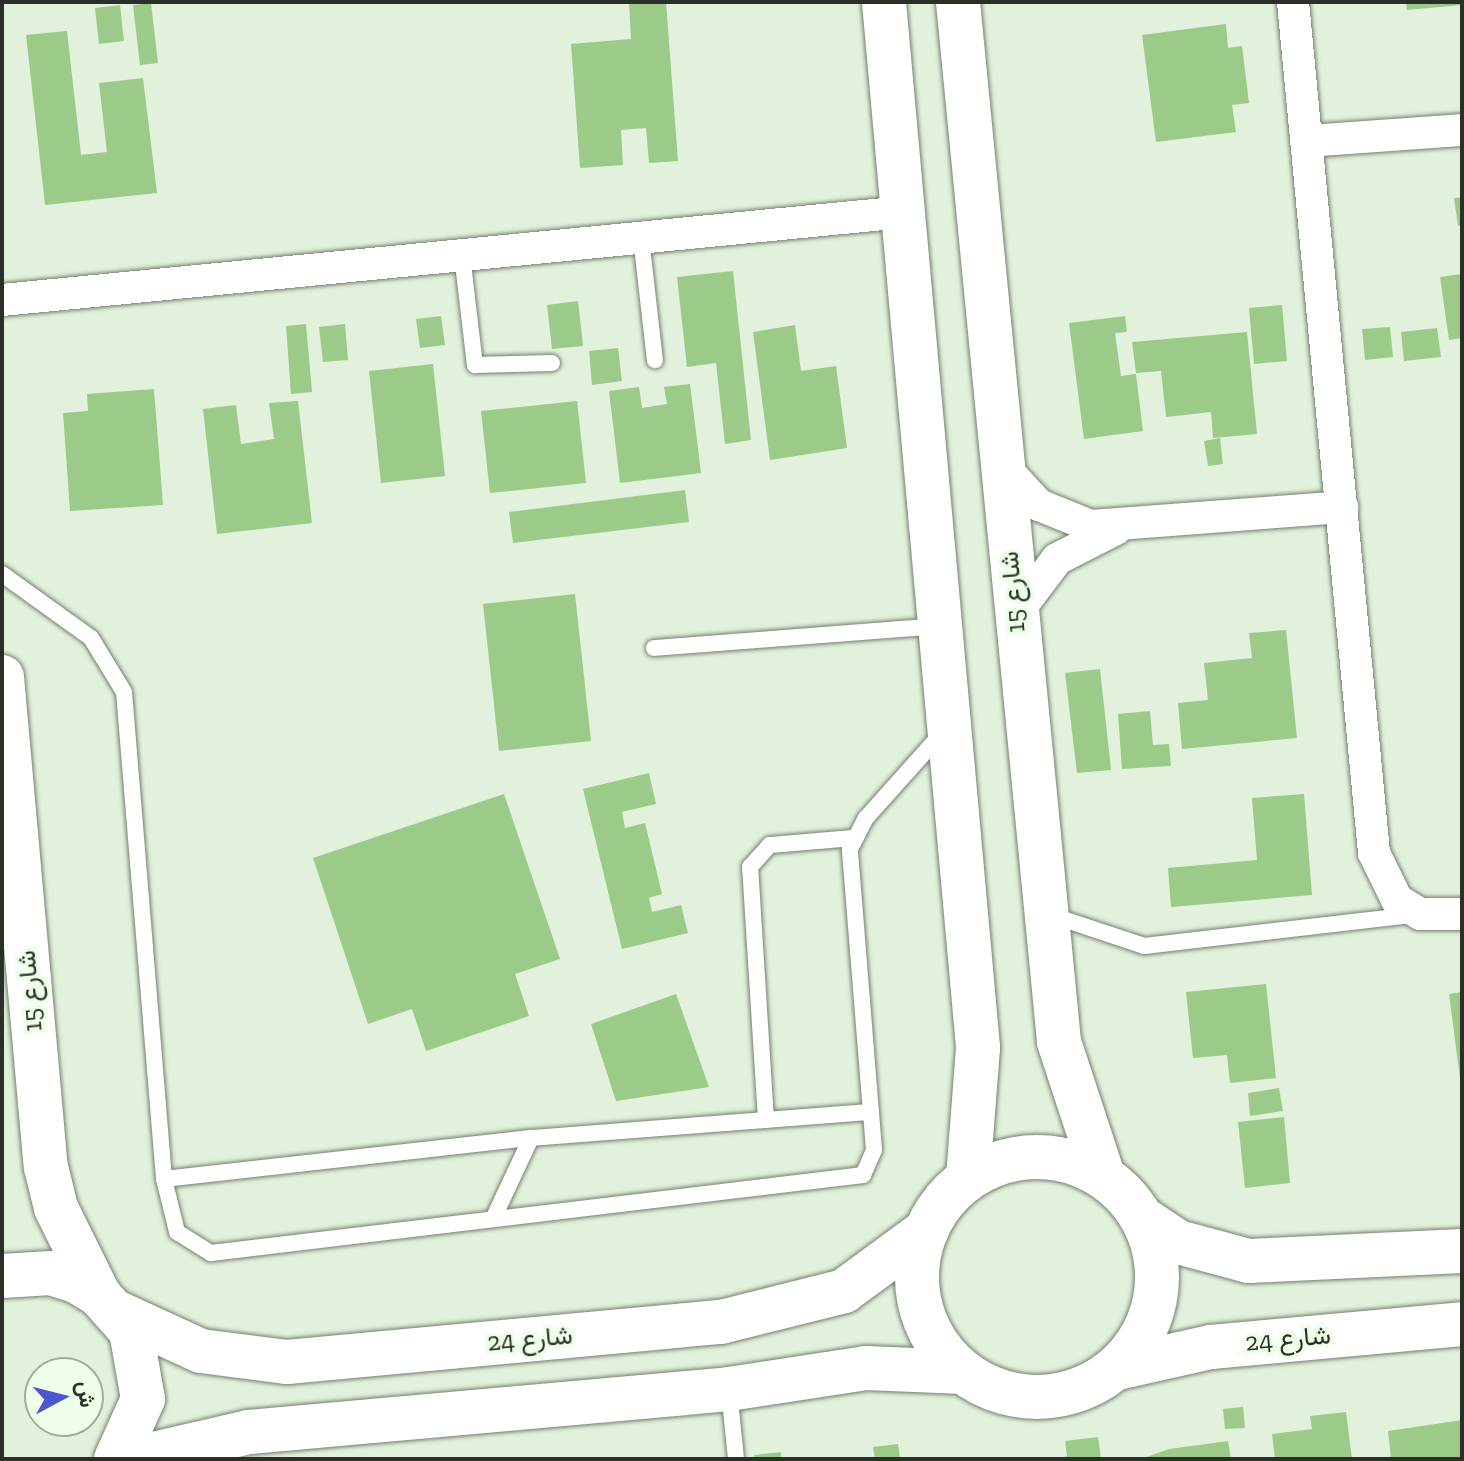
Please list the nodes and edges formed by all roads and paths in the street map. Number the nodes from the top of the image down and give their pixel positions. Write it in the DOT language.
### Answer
graph roads {
  1 [pos="884,2"];
  2 [pos="958,2"];
  3 [pos="1293,2"];
  4 [pos="1462,130"];
  5 [pos="1308,141"];
  6 [pos="904,212"];
  7 [pos="641,238"];
  8 [pos="462,255"];
  9 [pos="2,300"];
  10 [pos="655,360"];
  11 [pos="552,363"];
  12 [pos="1001,464"];
  13 [pos="1342,507"];
  14 [pos="1119,528"];
  15 [pos="2,574"];
  16 [pos="1015,615"];
  17 [pos="940,626"];
  18 [pos="654,648"];
  19 [pos="2,677"];
  20 [pos="951,723"];
  21 [pos="854,838"];
  22 [pos="1046,913"];
  23 [pos="1420,914"];
  24 [pos="1462,914"];
  25 [pos="871,1112"];
  26 [pos="766,1120"];
  27 [pos="531,1138"];
  28 [pos="1103,1176"];
  29 [pos="164,1179"];
  30 [pos="968,1179"];
  31 [pos="494,1217"];
  32 [pos="1142,1218"];
  33 [pos="927,1230"];
  34 [pos="1462,1251"];
  35 [pos="2,1276"];
  36 [pos="109,1304"];
  37 [pos="1462,1324"];
  38 [pos="1117,1368"];
  39 [pos="963,1372"];
  40 [pos="729,1389"];
  41 [pos="116,1459"];
  42 [pos="132,1459"];
  43 [pos="736,1459"];
  1 -- 6 [label="street"];
  2 -- 12 [label="street, شارع 15"];
  3 -- 5 [label="street"];
  4 -- 5 [label="street"];
  5 -- 13 [label="street"];
  6 -- 7 [label="street"];
  6 -- 17 [label="street"];
  7 -- 8 [label="street"];
  7 -- 10 [label="lane"];
  8 -- 9 [label="street"];
  8 -- 11 [label="lane"];
  12 -- 14 [label="street"];
  12 -- 16 [label="street, شارع 15"];
  13 -- 14 [label="street"];
  13 -- 23 [label="street"];
  14 -- 16 [label="street"];
  15 -- 29 [label="lane"];
  16 -- 22 [label="street, شارع 15"];
  17 -- 18 [label="lane"];
  17 -- 20 [label="street"];
  19 -- 36 [label="street, شارع 15"];
  20 -- 21 [label="lane"];
  20 -- 30 [label="street"];
  21 -- 25 [label="lane"];
  21 -- 26 [label="lane"];
  22 -- 23 [label="lane"];
  22 -- 28 [label="street, شارع 15"];
  23 -- 24 [label="street"];
  25 -- 26 [label="lane"];
  25 -- 31 [label="lane"];
  26 -- 27 [label="lane"];
  27 -- 29 [label="lane"];
  27 -- 31 [label="lane"];
  28 -- 30 [label="street"];
  28 -- 32 [label="street"];
  29 -- 31 [label="lane"];
  30 -- 33 [label="street"];
  32 -- 34 [label="street"];
  32 -- 38 [label="street"];
  33 -- 36 [label="street, شارع 24"];
  33 -- 39 [label="street"];
  35 -- 36 [label="street, شارع 24"];
  36 -- 41 [label="street, شارع 15"];
  37 -- 38 [label="street, شارع 24"];
  38 -- 39 [label="street"];
  39 -- 40 [label="street"];
  40 -- 42 [label="street"];
  40 -- 43 [label="lane"];
}
